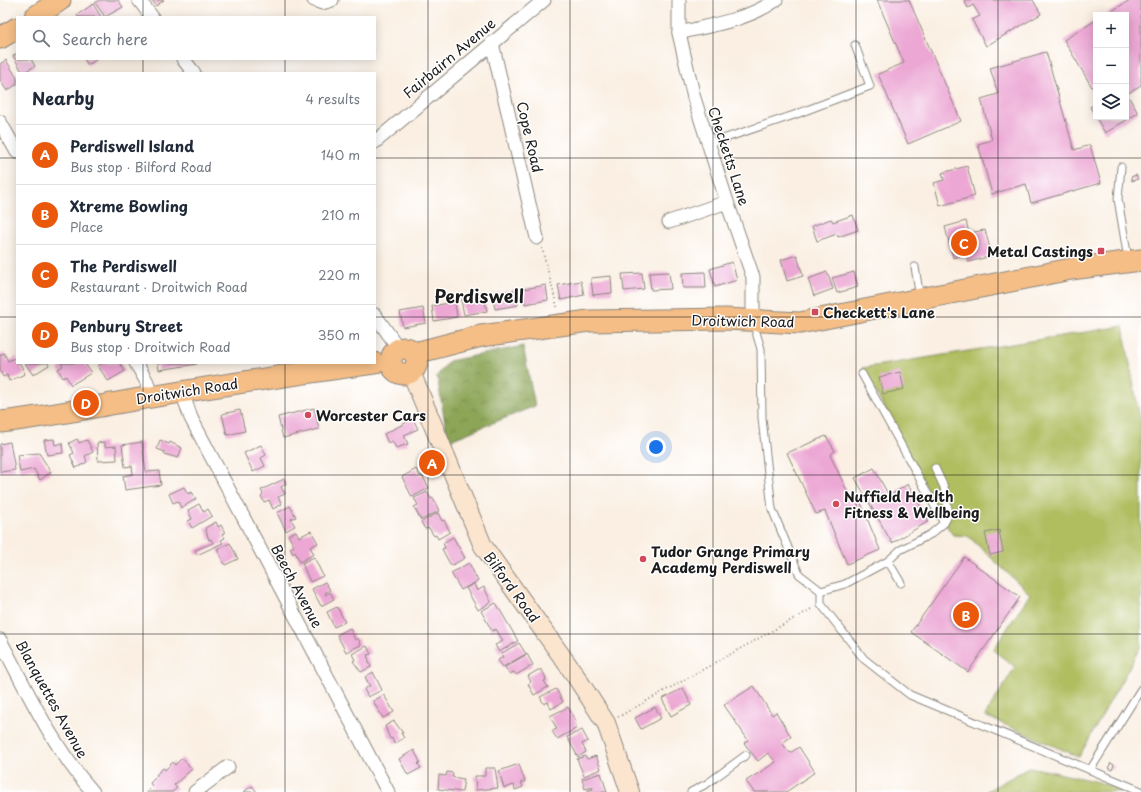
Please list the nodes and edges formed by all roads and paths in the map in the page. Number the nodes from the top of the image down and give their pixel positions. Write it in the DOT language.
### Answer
graph roads {
  1 [pos="60,0"];
  2 [pos="139,0"];
  3 [pos="314,0"];
  4 [pos="332,0"];
  5 [pos="544,0"];
  6 [pos="679,0"];
  7 [pos="776,0"];
  8 [pos="36,16"];
  9 [pos="151,16"];
  10 [pos="16,29"];
  11 [pos="679,33"];
  12 [pos="0,38"];
  13 [pos="492,43"];
  14 [pos="855,46"];
  15 [pos="184,60"];
  16 [pos="193,72"];
  17 [pos="0,122"];
  18 [pos="376,141"];
  19 [pos="708,144"];
  20 [pos="16,150"];
  21 [pos="1121,167"];
  22 [pos="726,202"];
  23 [pos="669,222"];
  24 [pos="537,238"];
  25 [pos="1135,260"];
  26 [pos="915,267"];
  27 [pos="921,300"];
  28 [pos="376,317"];
  29 [pos="753,320"];
  30 [pos="562,324"];
  31 [pos="394,361"];
  32 [pos="137,364"];
  33 [pos="373,364"];
  34 [pos="376,364"];
  35 [pos="862,374"];
  36 [pos="182,392"];
  37 [pos="151,397"];
  38 [pos="0,422"];
  39 [pos="935,468"];
  40 [pos="944,524"];
  41 [pos="888,561"];
  42 [pos="901,583"];
  43 [pos="821,591"];
  44 [pos="821,604"];
  45 [pos="0,640"];
  46 [pos="1141,689"];
  47 [pos="606,723"];
  48 [pos="746,755"];
  49 [pos="228,767"];
  50 [pos="1090,770"];
  51 [pos="1141,791"];
  52 [pos="93,792"];
  53 [pos="195,792"];
  54 [pos="388,792"];
  55 [pos="630,792"];
  56 [pos="692,792"];
  1 -- 8 [label="main road"];
  2 -- 9 [label="street"];
  3 -- 4 [label="street"];
  5 -- 13 [label="street, Fairbairn Avenue"];
  6 -- 11 [label="street, Checketts Lane"];
  7 -- 11 [label="street"];
  10 -- 12 [label="main road"];
  11 -- 19 [label="street, Checketts Lane"];
  13 -- 18 [label="street, Fairbairn Avenue"];
  13 -- 24 [label="street, Cope Road"];
  14 -- 19 [label="lane"];
  15 -- 16 [label="street"];
  17 -- 20 [label="street"];
  19 -- 22 [label="street, Checketts Lane"];
  21 -- 25 [label="lane"];
  22 -- 23 [label="street"];
  22 -- 29 [label="street, Checketts Lane"];
  24 -- 30 [label="path"];
  25 -- 27 [label="main road, Droitwich Road"];
  26 -- 27 [label="lane"];
  27 -- 29 [label="main road, Droitwich Road"];
  28 -- 31 [label="street"];
  29 -- 30 [label="main road, Droitwich Road"];
  29 -- 43 [label="lane"];
  30 -- 31 [label="main road, Droitwich Road"];
  31 -- 34 [label="main road, Droitwich Road"];
  31 -- 47 [label="main road, Bilford Road"];
  32 -- 37 [label="street"];
  33 -- 36 [label="main road, Droitwich Road"];
  35 -- 40 [label="lane"];
  36 -- 37 [label="main road, Droitwich Road"];
  36 -- 54 [label="street, Beech Avenue"];
  37 -- 38 [label="main road, Droitwich Road"];
  39 -- 40 [label="lane"];
  40 -- 41 [label="lane"];
  41 -- 42 [label="lane"];
  41 -- 43 [label="lane"];
  43 -- 44 [label="lane"];
  44 -- 47 [label="path"];
  44 -- 50 [label="lane"];
  45 -- 52 [label="street, Blanquettes Avenue"];
  46 -- 50 [label="lane"];
  47 -- 55 [label="main road, Bilford Road"];
  48 -- 56 [label="lane"];
  49 -- 53 [label="street"];
  50 -- 51 [label="lane"];
}
